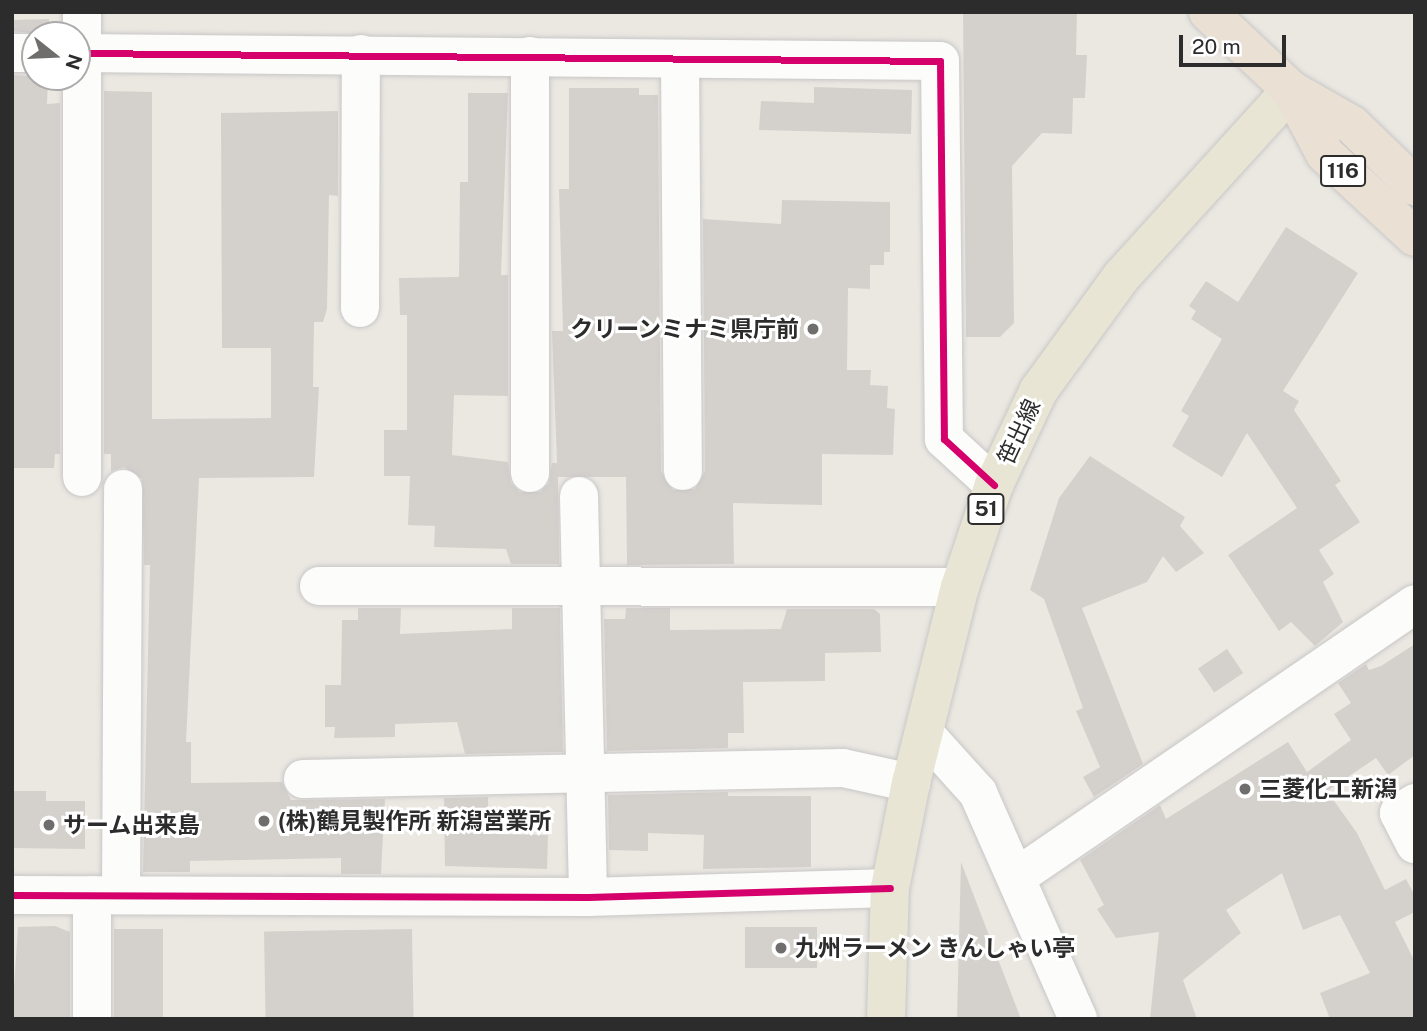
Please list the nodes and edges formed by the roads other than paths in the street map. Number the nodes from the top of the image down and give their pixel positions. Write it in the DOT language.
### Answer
graph roads {
  1 [pos="1208,12"];
  2 [pos="91,53"];
  3 [pos="361,54"];
  4 [pos="530,56"];
  5 [pos="680,59"];
  6 [pos="1291,90"];
  7 [pos="80,91"];
  8 [pos="1415,186"];
  9 [pos="1415,237"];
  10 [pos="360,308"];
  11 [pos="683,471"];
  12 [pos="530,473"];
  13 [pos="82,477"];
  14 [pos="994,485"];
  15 [pos="123,489"];
  16 [pos="579,496"];
  17 [pos="319,586"];
  18 [pos="960,587"];
  19 [pos="582,589"];
  20 [pos="1415,604"];
  21 [pos="924,733"];
  22 [pos="583,774"];
  23 [pos="303,779"];
  24 [pos="911,783"];
  25 [pos="1415,803"];
  26 [pos="1415,844"];
  27 [pos="1018,876"];
  28 [pos="890,888"];
  29 [pos="12,895"];
  30 [pos="107,895"];
  31 [pos="588,897"];
  32 [pos="92,1019"];
  33 [pos="886,1019"];
  34 [pos="1077,1019"];
  1 -- 6 [label="highway, 116"];
  2 -- 3 [label="street"];
  3 -- 4 [label="street"];
  3 -- 10 [label="street"];
  4 -- 5 [label="street"];
  4 -- 12 [label="street"];
  5 -- 11 [label="street"];
  5 -- 14 [label="street"];
  6 -- 8 [label="highway, 116"];
  6 -- 9 [label="highway, 116"];
  6 -- 14 [label="main road, 笹出線 / 51"];
  7 -- 13 [label="street"];
  14 -- 18 [label="main road, 笹出線 / 51"];
  15 -- 30 [label="street"];
  16 -- 19 [label="street"];
  17 -- 19 [label="street"];
  18 -- 19 [label="street"];
  18 -- 21 [label="main road, 笹出線 / 51"];
  19 -- 22 [label="street"];
  20 -- 27 [label="street"];
  21 -- 24 [label="main road, 笹出線 / 51"];
  21 -- 27 [label="street"];
  22 -- 23 [label="street"];
  22 -- 24 [label="street"];
  22 -- 31 [label="street"];
  24 -- 28 [label="main road, 笹出線 / 51"];
  25 -- 26 [label="street"];
  27 -- 34 [label="street"];
  28 -- 31 [label="street"];
  28 -- 33 [label="main road, 笹出線 / 51"];
  29 -- 30 [label="street"];
  30 -- 31 [label="street"];
  30 -- 32 [label="street"];
}
